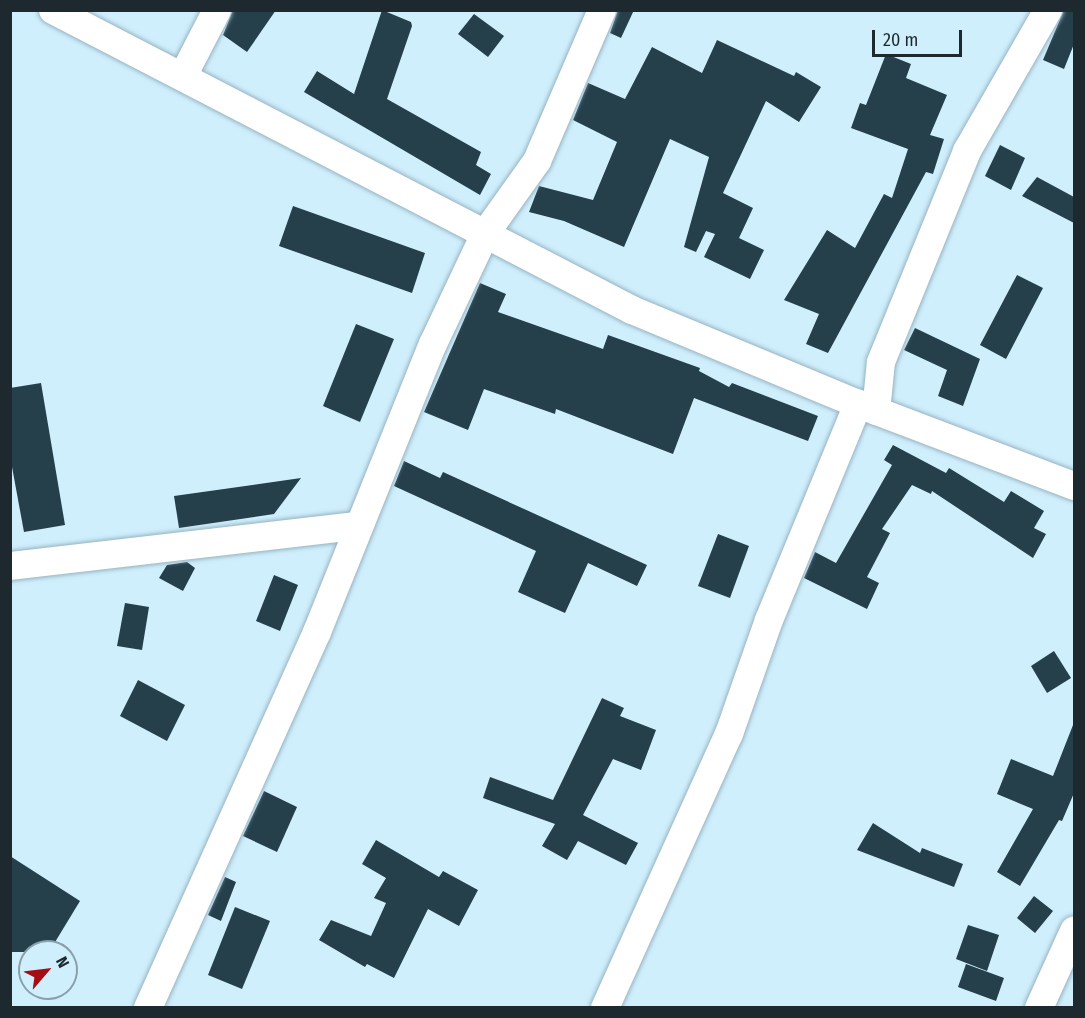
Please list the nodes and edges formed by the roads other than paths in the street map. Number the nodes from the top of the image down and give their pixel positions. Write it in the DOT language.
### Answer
graph roads {
  1 [pos="53,10"];
  2 [pos="217,10"];
  3 [pos="602,10"];
  4 [pos="1048,10"];
  5 [pos="183,76"];
  6 [pos="485,234"];
  7 [pos="867,407"];
  8 [pos="1074,486"];
  9 [pos="358,526"];
  10 [pos="10,566"];
  11 [pos="1074,931"];
  12 [pos="148,1008"];
  13 [pos="605,1008"];
  14 [pos="1039,1008"];
  1 -- 5 [label="street"];
  2 -- 5 [label="street"];
  3 -- 6 [label="street"];
  4 -- 7 [label="street"];
  5 -- 6 [label="street"];
  6 -- 7 [label="street"];
  6 -- 9 [label="street"];
  7 -- 8 [label="street"];
  7 -- 13 [label="street"];
  9 -- 10 [label="street"];
  9 -- 12 [label="street"];
  11 -- 14 [label="street"];
}
